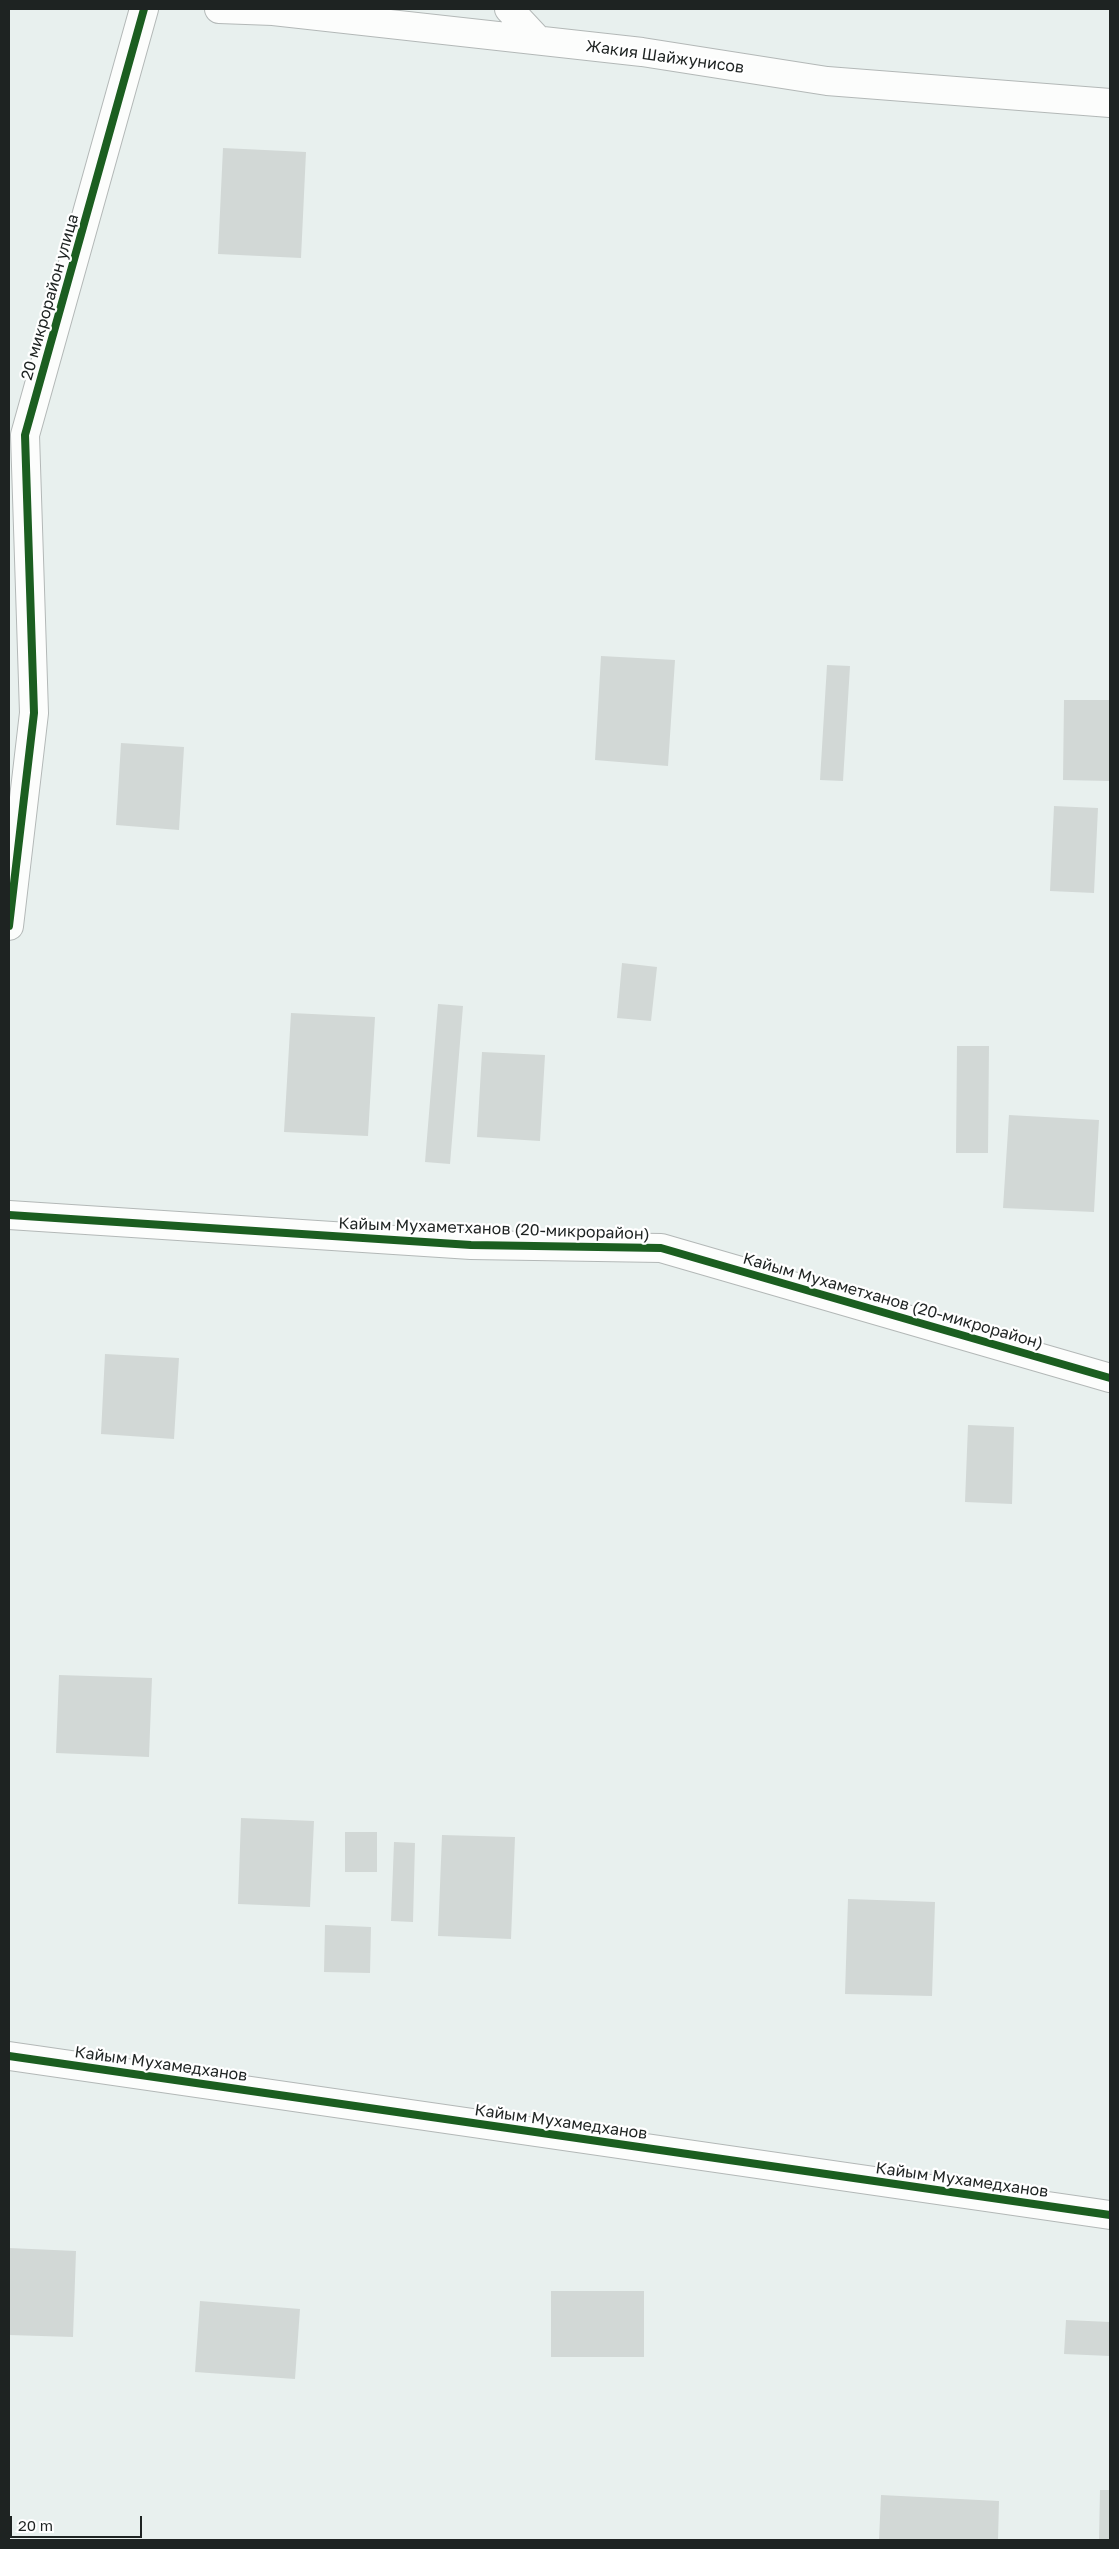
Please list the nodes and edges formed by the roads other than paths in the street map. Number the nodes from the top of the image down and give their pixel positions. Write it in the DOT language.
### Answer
graph roads {
  1 [pos="144,9"];
  2 [pos="219,9"];
  3 [pos="509,9"];
  4 [pos="275,10"];
  5 [pos="538,40"];
  6 [pos="1110,103"];
  7 [pos="9,926"];
  8 [pos="9,1215"];
  9 [pos="1110,1378"];
  10 [pos="9,2056"];
  11 [pos="1110,2215"];
  1 -- 7 [label="street, 20 микрорайон улица"];
  2 -- 4 [label="street, Жакия Шайжунисов"];
  3 -- 5 [label="street"];
  4 -- 5 [label="street, Жакия Шайжунисов"];
  5 -- 6 [label="street, Жакия Шайжунисов"];
  8 -- 9 [label="street, Кайым Мухаметханов (20-микрорайон)"];
  10 -- 11 [label="street, Кайым Мухамедханов"];
}
